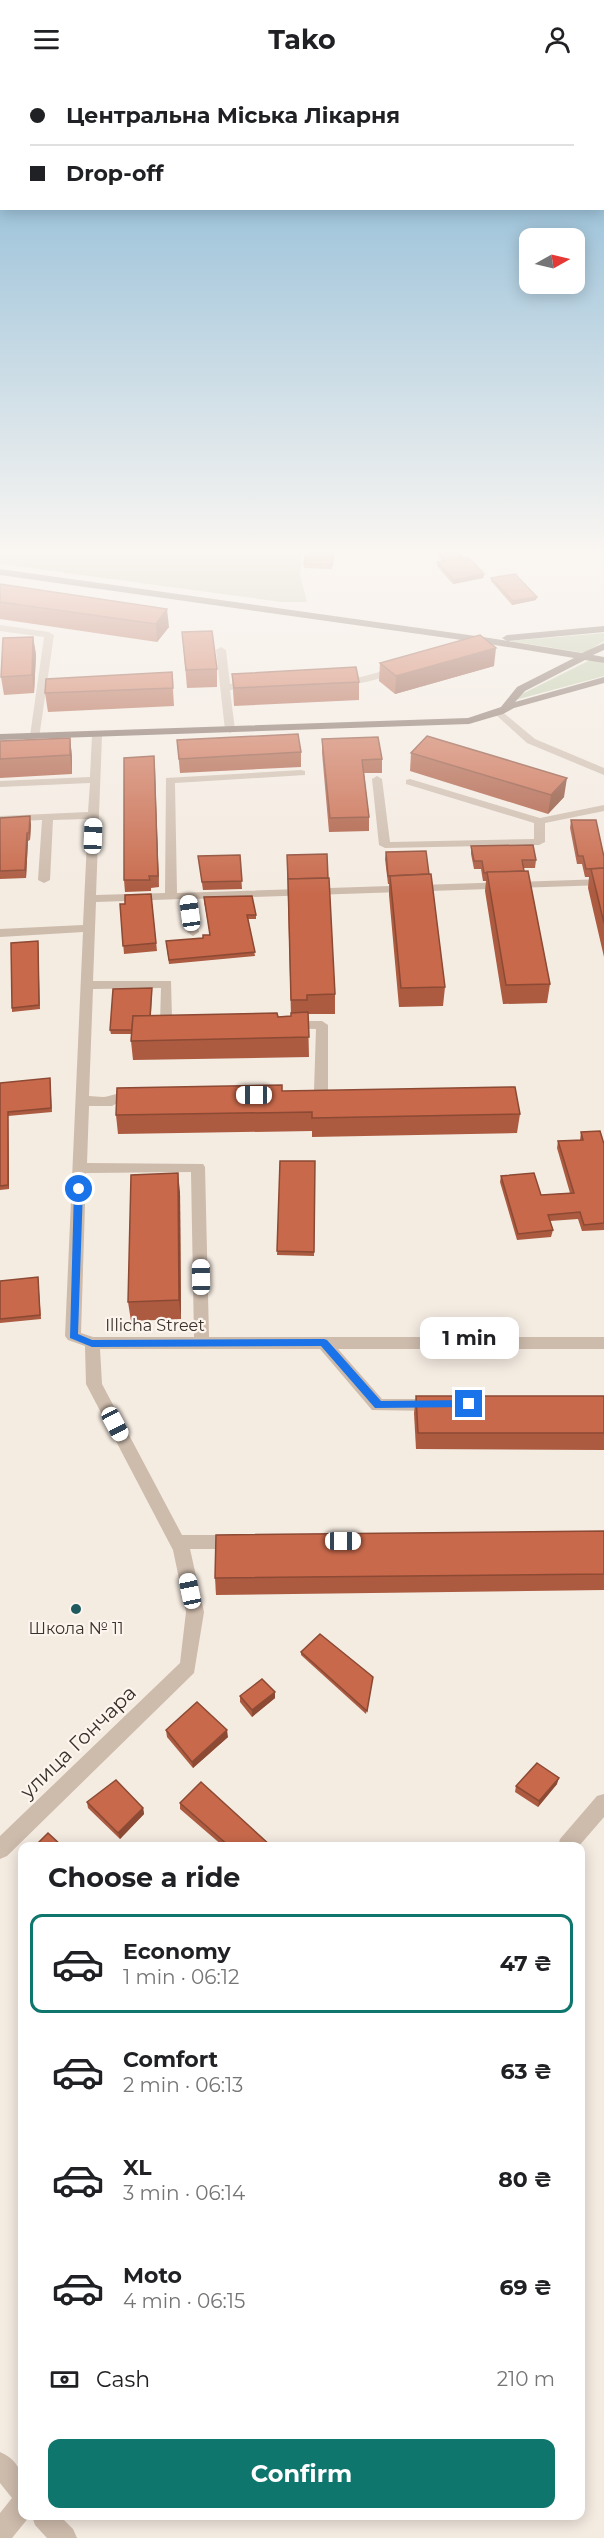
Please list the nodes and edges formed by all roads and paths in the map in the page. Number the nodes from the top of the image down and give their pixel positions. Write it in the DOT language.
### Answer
graph roads {
  1 [pos="45,665"];
  2 [pos="223,665"];
  3 [pos="570,665"];
  4 [pos="404,668"];
  5 [pos="604,680"];
  6 [pos="327,682"];
  7 [pos="259,685"];
  8 [pos="225,687"];
  9 [pos="41,692"];
  10 [pos="52,692"];
  11 [pos="499,712"];
  12 [pos="230,730"];
  13 [pos="97,735"];
  14 [pos="35,736"];
  15 [pos="0,737"];
  16 [pos="604,772"];
  17 [pos="301,773"];
  18 [pos="378,779"];
  19 [pos="95,780"];
  20 [pos="410,782"];
  21 [pos="0,784"];
  22 [pos="604,808"];
  23 [pos="94,815"];
  24 [pos="48,817"];
  25 [pos="0,819"];
  26 [pos="540,821"];
  27 [pos="44,880"];
  28 [pos="604,882"];
  29 [pos="171,895"];
  30 [pos="187,895"];
  31 [pos="90,899"];
  32 [pos="89,928"];
  33 [pos="193,932"];
  34 [pos="0,933"];
  35 [pos="86,985"];
  36 [pos="189,1024"];
  37 [pos="278,1025"];
  38 [pos="286,1095"];
  39 [pos="145,1096"];
  40 [pos="82,1101"];
  41 [pos="80,1168"];
  42 [pos="324,1342"];
  43 [pos="92,1343"];
  44 [pos="202,1343"];
  45 [pos="604,1343"];
  46 [pos="447,1405"];
  47 [pos="177,1542"];
  48 [pos="248,1542"];
  49 [pos="604,1803"];
  50 [pos="570,1842"];
  51 [pos="0,1849"];
  52 [pos="0,2464"];
  53 [pos="18,2486"];
  54 [pos="18,2511"];
  55 [pos="48,2520"];
  56 [pos="0,2533"];
  57 [pos="64,2538"];
  1 -- 9 [label="street"];
  2 -- 8 [label="street"];
  3 -- 11 [label="main road"];
  4 -- 6 [label="street"];
  5 -- 11 [label="main road"];
  7 -- 8 [label="street"];
  8 -- 12 [label="street"];
  9 -- 10 [label="street"];
  9 -- 14 [label="street"];
  11 -- 12 [label="main road"];
  11 -- 16 [label="street"];
  12 -- 13 [label="main road"];
  13 -- 14 [label="main road"];
  13 -- 19 [label="street, Illicha Street"];
  14 -- 15 [label="main road"];
  17 -- 29 [label="street"];
  18 -- 26 [label="street"];
  19 -- 21 [label="street"];
  19 -- 23 [label="street, Illicha Street"];
  20 -- 26 [label="street"];
  22 -- 26 [label="street"];
  23 -- 24 [label="street"];
  23 -- 31 [label="street, Illicha Street"];
  24 -- 25 [label="street"];
  24 -- 27 [label="street"];
  28 -- 30 [label="street"];
  29 -- 30 [label="street"];
  29 -- 31 [label="street"];
  30 -- 33 [label="street"];
  31 -- 32 [label="street, Illicha Street"];
  32 -- 34 [label="street"];
  32 -- 35 [label="street, Illicha Street"];
  35 -- 36 [label="street"];
  35 -- 40 [label="street, Illicha Street"];
  37 -- 38 [label="street"];
  39 -- 40 [label="street"];
  40 -- 41 [label="street, Illicha Street"];
  41 -- 43 [label="street, Illicha Street"];
  41 -- 44 [label="street"];
  42 -- 44 [label="street, Illicha Street"];
  42 -- 45 [label="street, Illicha Street"];
  42 -- 46 [label="street"];
  43 -- 44 [label="street, Illicha Street"];
  43 -- 47 [label="street"];
  47 -- 48 [label="street"];
  47 -- 51 [label="street, улица Гончара"];
  49 -- 50 [label="street"];
  52 -- 53 [label="street"];
  54 -- 56 [label="street"];
  55 -- 57 [label="street"];
}
